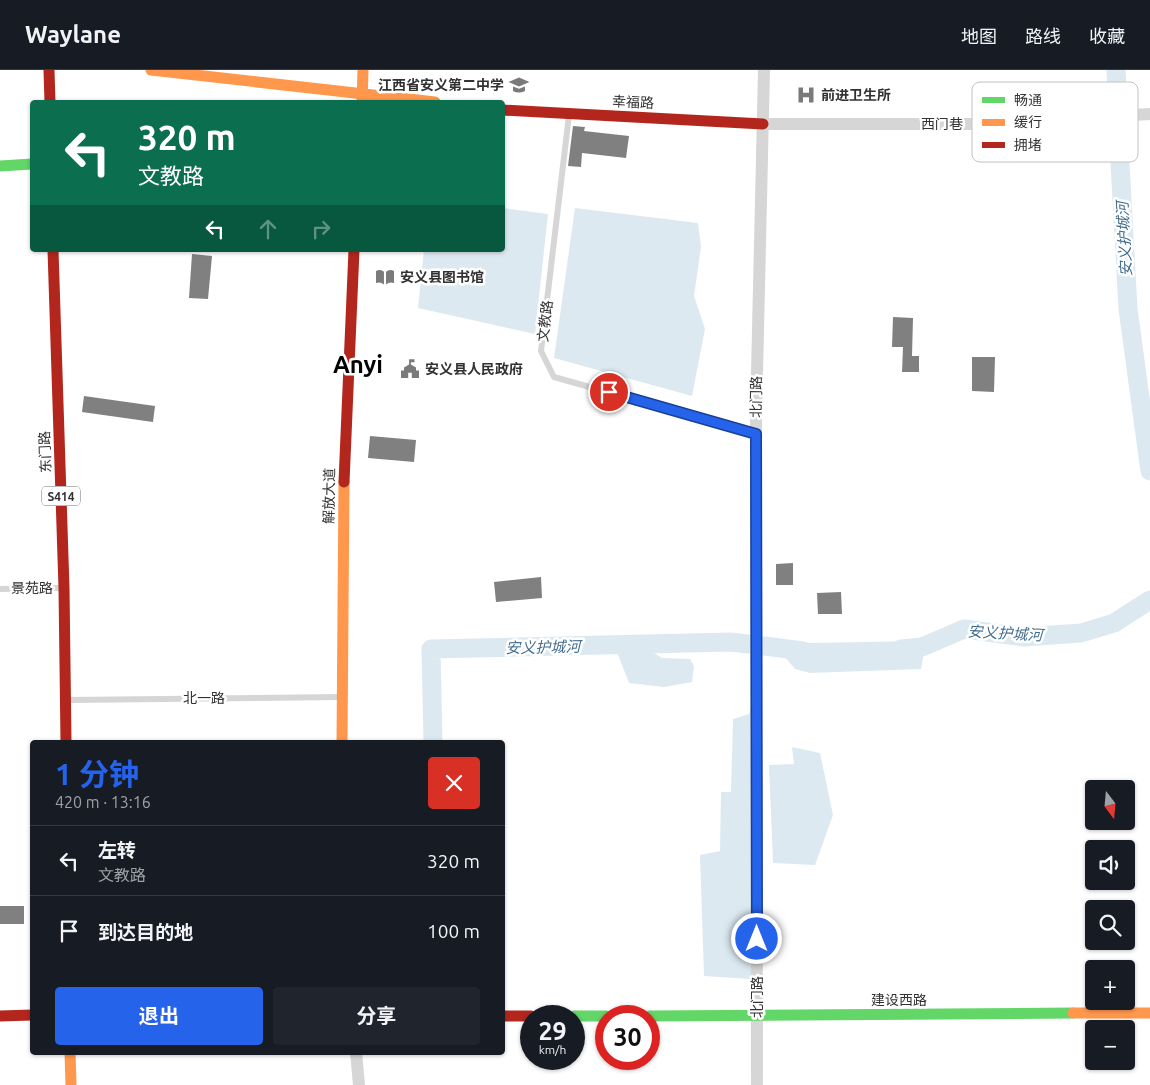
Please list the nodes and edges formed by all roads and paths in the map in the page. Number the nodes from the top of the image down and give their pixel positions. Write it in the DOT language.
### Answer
graph roads {
  1 [pos="50,70"];
  2 [pos="151,70"];
  3 [pos="363,70"];
  4 [pos="764,70"];
  5 [pos="362,99"];
  6 [pos="50,100"];
  7 [pos="386,100"];
  8 [pos="505,110"];
  9 [pos="569,114"];
  10 [pos="763,124"];
  11 [pos="972,124"];
  12 [pos="30,164"];
  13 [pos="0,166"];
  14 [pos="53,252"];
  15 [pos="354,252"];
  16 [pos="756,434"];
  17 [pos="64,588"];
  18 [pos="0,589"];
  19 [pos="341,697"];
  20 [pos="66,700"];
  21 [pos="66,740"];
  22 [pos="342,740"];
  23 [pos="1150,1013"];
  24 [pos="30,1015"];
  25 [pos="0,1016"];
  26 [pos="505,1016"];
  27 [pos="520,1016"];
  28 [pos="660,1016"];
  29 [pos="757,1016"];
  30 [pos="70,1055"];
  31 [pos="356,1055"];
  32 [pos="71,1085"];
  33 [pos="359,1085"];
  34 [pos="757,1085"];
  1 -- 6 [label="street"];
  2 -- 5 [label="street"];
  3 -- 5 [label="street"];
  4 -- 10 [label="street, 北门路"];
  5 -- 7 [label="street"];
  8 -- 9 [label="street, 幸福路"];
  9 -- 10 [label="street, 幸福路"];
  9 -- 16 [label="lane, 文教路"];
  10 -- 11 [label="street, 西门巷"];
  10 -- 16 [label="street, 北门路"];
  12 -- 13 [label="street"];
  14 -- 17 [label="street, 东门路 / S414"];
  15 -- 19 [label="street, 解放大道"];
  16 -- 29 [label="street, 北门路"];
  17 -- 18 [label="lane, 景苑路"];
  17 -- 20 [label="street, 东门路 / S414"];
  19 -- 20 [label="lane, 北一路"];
  19 -- 22 [label="street, 解放大道"];
  20 -- 21 [label="street, 东门路 / S414"];
  23 -- 29 [label="street, 建设西路"];
  24 -- 25 [label="street"];
  26 -- 27 [label="street"];
  28 -- 29 [label="street, 建设西路"];
  29 -- 34 [label="street, 北门路"];
  30 -- 32 [label="street"];
  31 -- 33 [label="street"];
}
